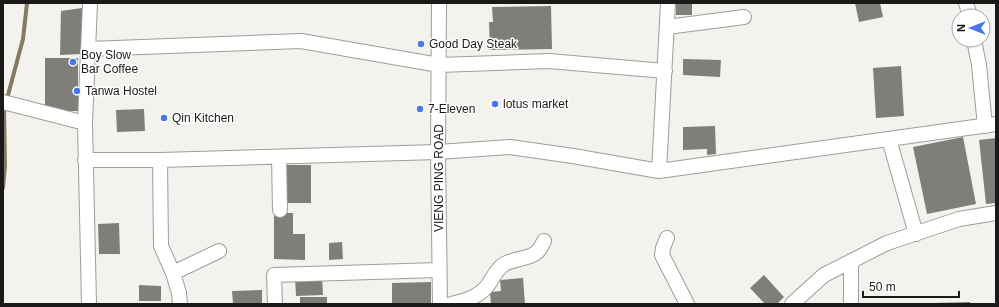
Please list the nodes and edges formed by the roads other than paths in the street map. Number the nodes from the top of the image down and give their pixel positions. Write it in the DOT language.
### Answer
graph roads {
  1 [pos="90,3"];
  2 [pos="439,3"];
  3 [pos="668,3"];
  4 [pos="744,17"];
  5 [pos="667,28"];
  6 [pos="976,48"];
  7 [pos="88,49"];
  8 [pos="440,65"];
  9 [pos="665,71"];
  10 [pos="3,102"];
  11 [pos="85,123"];
  12 [pos="990,125"];
  13 [pos="889,139"];
  14 [pos="438,152"];
  15 [pos="279,156"];
  16 [pos="85,160"];
  17 [pos="160,160"];
  18 [pos="659,171"];
  19 [pos="280,210"];
  20 [pos="996,212"];
  21 [pos="916,234"];
  22 [pos="667,238"];
  23 [pos="544,242"];
  24 [pos="219,251"];
  25 [pos="851,262"];
  26 [pos="440,270"];
  27 [pos="173,273"];
  28 [pos="89,304"];
  29 [pos="180,304"];
  30 [pos="274,304"];
  31 [pos="440,304"];
  32 [pos="451,304"];
  33 [pos="687,304"];
  34 [pos="792,304"];
  35 [pos="851,304"];
  1 -- 7 [label="street"];
  2 -- 8 [label="street, VIENG PING ROAD"];
  3 -- 5 [label="street"];
  4 -- 5 [label="street"];
  5 -- 9 [label="street"];
  6 -- 12 [label="street"];
  7 -- 8 [label="street"];
  7 -- 11 [label="street"];
  8 -- 9 [label="street"];
  8 -- 14 [label="street, VIENG PING ROAD"];
  9 -- 18 [label="street"];
  10 -- 11 [label="street"];
  11 -- 16 [label="street"];
  12 -- 13 [label="street"];
  13 -- 18 [label="street"];
  13 -- 21 [label="street"];
  14 -- 15 [label="street"];
  14 -- 18 [label="street"];
  14 -- 26 [label="street, VIENG PING ROAD"];
  15 -- 17 [label="street"];
  15 -- 19 [label="street"];
  16 -- 17 [label="street"];
  16 -- 28 [label="street"];
  17 -- 27 [label="street"];
  20 -- 21 [label="street"];
  21 -- 25 [label="street"];
  22 -- 33 [label="street"];
  23 -- 32 [label="street"];
  24 -- 27 [label="street"];
  25 -- 34 [label="street"];
  25 -- 35 [label="street"];
  26 -- 30 [label="street"];
  26 -- 31 [label="street, VIENG PING ROAD"];
  27 -- 29 [label="street"];
}
